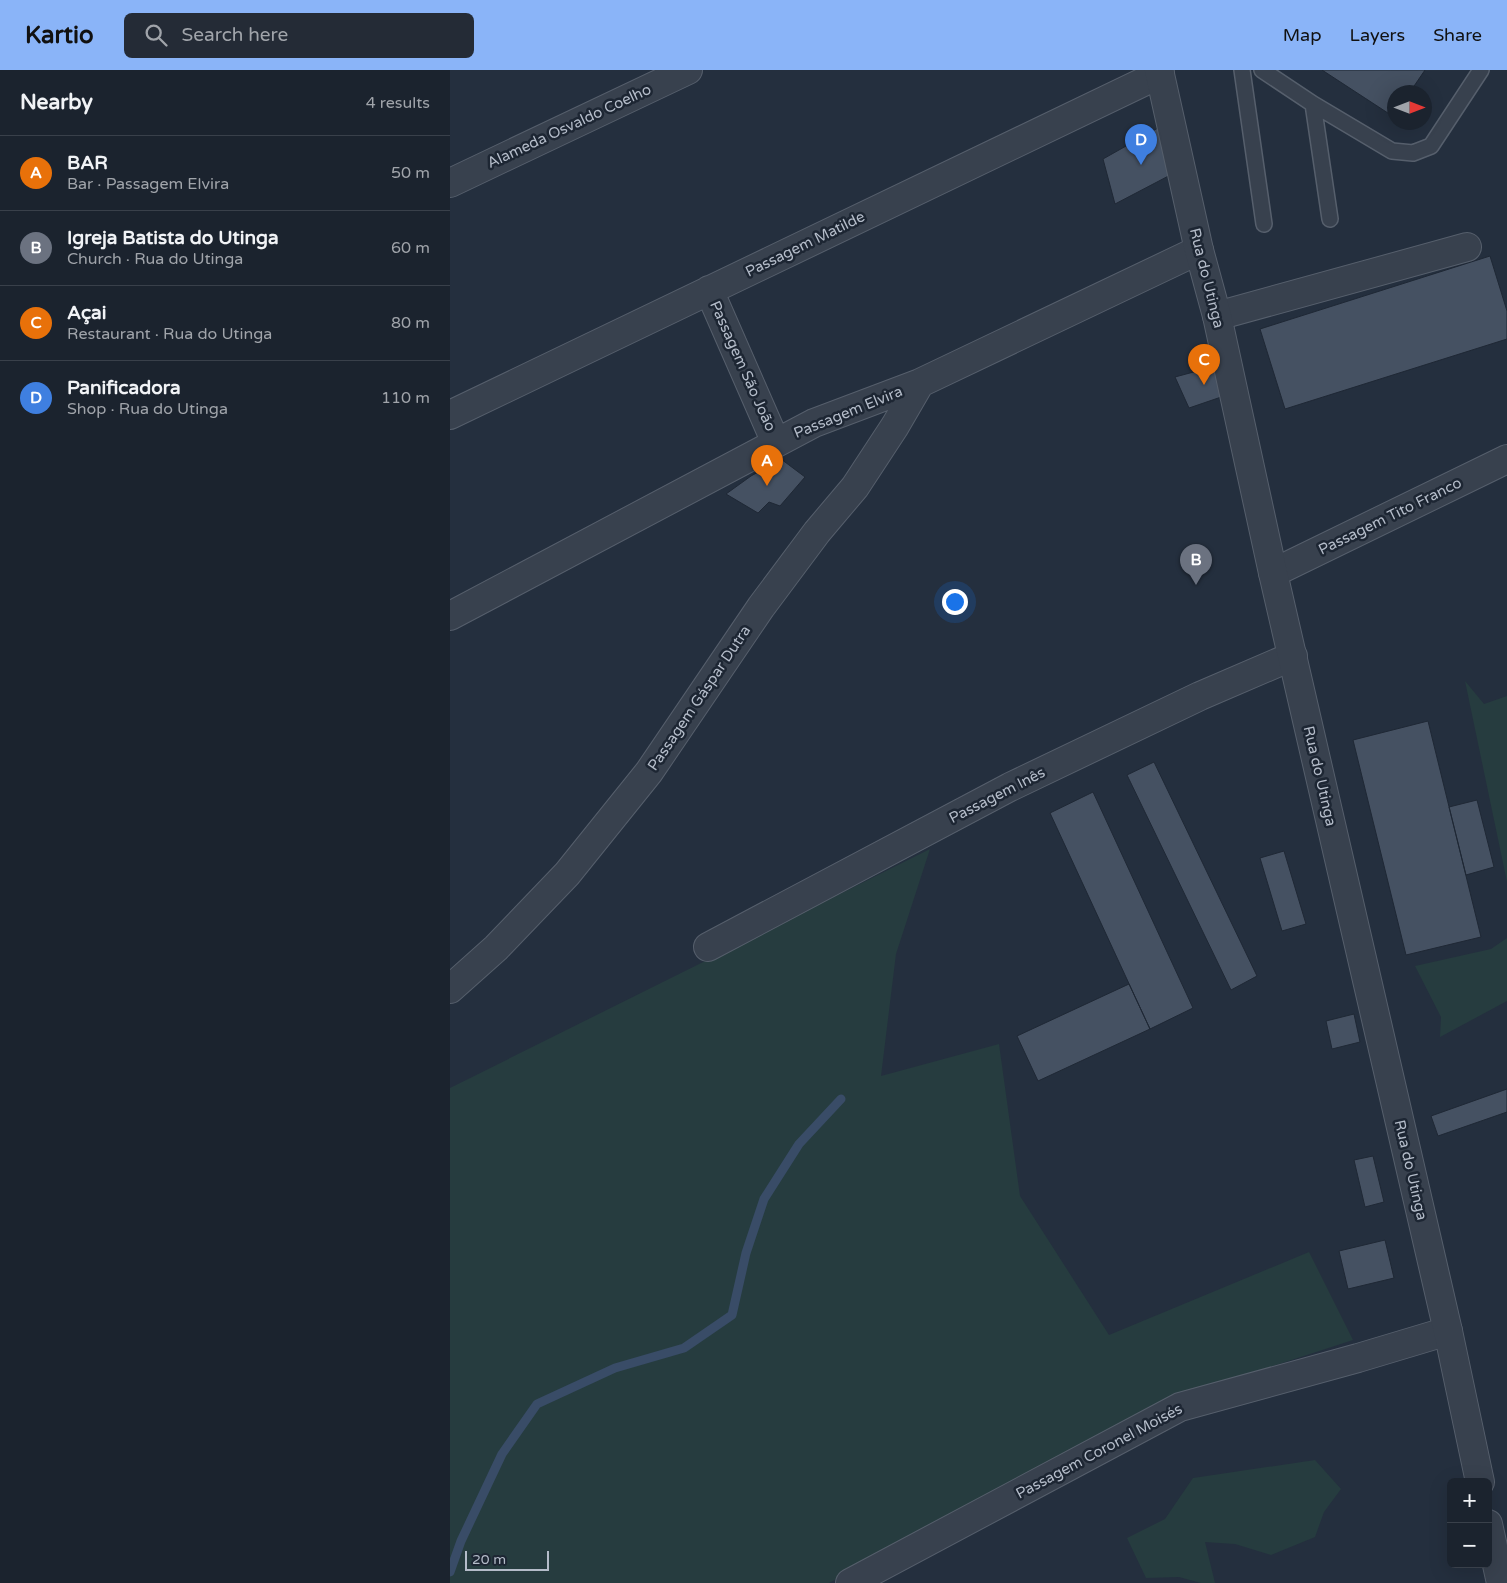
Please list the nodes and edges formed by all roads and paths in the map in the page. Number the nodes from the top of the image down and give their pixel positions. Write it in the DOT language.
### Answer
graph roads {
  1 [pos="688,70"];
  2 [pos="1242,70"];
  3 [pos="1262,70"];
  4 [pos="1481,70"];
  5 [pos="1160,72"];
  6 [pos="1314,104"];
  7 [pos="450,182"];
  8 [pos="1330,219"];
  9 [pos="1264,224"];
  10 [pos="1467,247"];
  11 [pos="1199,250"];
  12 [pos="709,290"];
  13 [pos="1217,316"];
  14 [pos="920,383"];
  15 [pos="450,415"];
  16 [pos="776,443"];
  17 [pos="1507,459"];
  18 [pos="1274,573"];
  19 [pos="450,616"];
  20 [pos="1292,656"];
  21 [pos="708,947"];
  22 [pos="450,989"];
  23 [pos="1448,1331"];
  24 [pos="1479,1478"];
  25 [pos="1492,1533"];
  26 [pos="1501,1554"];
  27 [pos="850,1583"];
  28 [pos="1501,1583"];
  1 -- 7 [label="street, Alameda Osvaldo Coelho"];
  2 -- 9 [label="lane"];
  3 -- 6 [label="lane"];
  4 -- 6 [label="lane"];
  5 -- 11 [label="street, Rua do Utinga"];
  5 -- 12 [label="street, Passagem Matilde"];
  6 -- 8 [label="lane"];
  10 -- 13 [label="street"];
  11 -- 13 [label="street, Rua do Utinga"];
  11 -- 14 [label="street, Passagem Elvira"];
  12 -- 15 [label="street, Passagem Matilde"];
  12 -- 16 [label="street, Passagem São João"];
  13 -- 18 [label="street, Rua do Utinga"];
  14 -- 16 [label="street, Passagem Elvira"];
  14 -- 22 [label="street, Passagem Gáspar Dutra"];
  16 -- 19 [label="street, Passagem Elvira"];
  17 -- 18 [label="street, Passagem Tito Franco"];
  18 -- 20 [label="street, Rua do Utinga"];
  20 -- 21 [label="street, Passagem Inês"];
  20 -- 23 [label="street, Rua do Utinga"];
  23 -- 24 [label="street, Rua do Utinga"];
  23 -- 27 [label="street, Passagem Coronel Moisés"];
  25 -- 26 [label="street"];
  26 -- 28 [label="street"];
}
